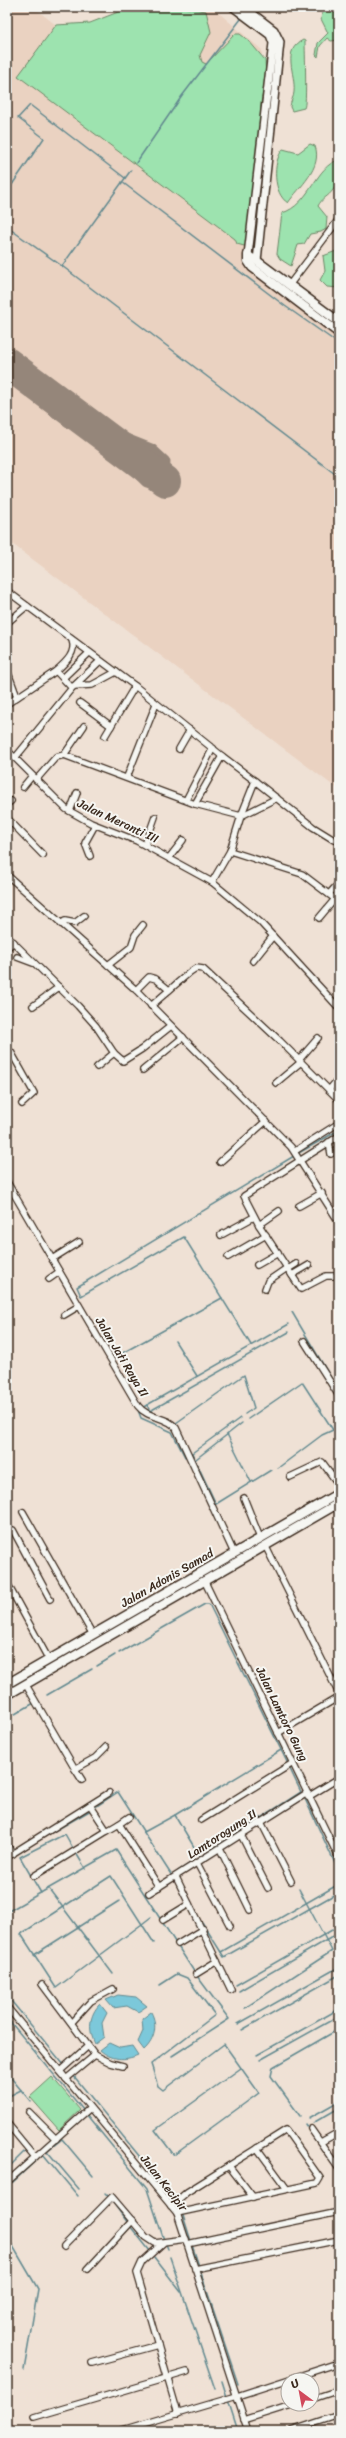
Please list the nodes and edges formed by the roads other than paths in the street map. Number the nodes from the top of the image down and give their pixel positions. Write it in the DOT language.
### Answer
graph roads {
  1 [pos="67,7"];
  2 [pos="82,7"];
  3 [pos="241,10"];
  4 [pos="339,219"];
  5 [pos="248,255"];
  6 [pos="257,260"];
  7 [pos="290,284"];
  8 [pos="339,322"];
  9 [pos="339,333"];
  10 [pos="7,591"];
  11 [pos="27,606"];
  12 [pos="7,623"];
  13 [pos="72,640"];
  14 [pos="89,653"];
  15 [pos="100,660"];
  16 [pos="7,670"];
  17 [pos="56,671"];
  18 [pos="116,672"];
  19 [pos="63,678"];
  20 [pos="135,686"];
  21 [pos="73,687"];
  22 [pos="17,697"];
  23 [pos="80,703"];
  24 [pos="7,704"];
  25 [pos="156,704"];
  26 [pos="84,726"];
  27 [pos="111,726"];
  28 [pos="190,730"];
  29 [pos="105,736"];
  30 [pos="213,748"];
  31 [pos="179,749"];
  32 [pos="7,750"];
  33 [pos="64,755"];
  34 [pos="222,756"];
  35 [pos="15,758"];
  36 [pos="127,777"];
  37 [pos="34,778"];
  38 [pos="255,781"];
  39 [pos="23,787"];
  40 [pos="77,793"];
  41 [pos="277,798"];
  42 [pos="186,800"];
  43 [pos="196,804"];
  44 [pos="70,811"];
  45 [pos="240,816"];
  46 [pos="155,817"];
  47 [pos="7,818"];
  48 [pos="95,825"];
  49 [pos="183,840"];
  50 [pos="334,840"];
  51 [pos="145,845"];
  52 [pos="230,851"];
  53 [pos="43,855"];
  54 [pos="90,856"];
  55 [pos="169,858"];
  56 [pos="7,875"];
  57 [pos="212,882"];
  58 [pos="339,883"];
  59 [pos="330,894"];
  60 [pos="337,900"];
  61 [pos="84,916"];
  62 [pos="319,918"];
  63 [pos="61,924"];
  64 [pos="143,925"];
  65 [pos="7,936"];
  66 [pos="273,936"];
  67 [pos="14,942"];
  68 [pos="7,948"];
  69 [pos="17,957"];
  70 [pos="253,961"];
  71 [pos="33,964"];
  72 [pos="108,965"];
  73 [pos="59,987"];
  74 [pos="136,990"];
  75 [pos="169,990"];
  76 [pos="33,1006"];
  77 [pos="151,1006"];
  78 [pos="339,1008"];
  79 [pos="171,1026"];
  80 [pos="183,1037"];
  81 [pos="318,1038"];
  82 [pos="7,1052"];
  83 [pos="114,1053"];
  84 [pos="300,1061"];
  85 [pos="97,1067"];
  86 [pos="143,1070"];
  87 [pos="339,1078"];
  88 [pos="276,1083"];
  89 [pos="329,1090"];
  90 [pos="339,1100"];
  91 [pos="22,1104"];
  92 [pos="266,1121"];
  93 [pos="339,1123"];
  94 [pos="339,1136"];
  95 [pos="330,1142"];
  96 [pos="331,1154"];
  97 [pos="298,1156"];
  98 [pos="220,1162"];
  99 [pos="7,1182"];
  100 [pos="322,1193"];
  101 [pos="299,1206"];
  102 [pos="279,1211"];
  103 [pos="254,1217"];
  104 [pos="339,1222"];
  105 [pos="259,1225"];
  106 [pos="221,1235"];
  107 [pos="266,1235"];
  108 [pos="79,1242"];
  109 [pos="278,1253"];
  110 [pos="228,1257"];
  111 [pos="52,1259"];
  112 [pos="296,1264"];
  113 [pos="257,1265"];
  114 [pos="309,1265"];
  115 [pos="288,1269"];
  116 [pos="60,1272"];
  117 [pos="292,1275"];
  118 [pos="339,1276"];
  119 [pos="49,1279"];
  120 [pos="265,1289"];
  121 [pos="79,1306"];
  122 [pos="64,1315"];
  123 [pos="304,1341"];
  124 [pos="339,1396"];
  125 [pos="290,1477"];
  126 [pos="339,1485"];
  127 [pos="339,1493"];
  128 [pos="244,1498"];
  129 [pos="339,1503"];
  130 [pos="23,1512"];
  131 [pos="7,1532"];
  132 [pos="263,1542"];
  133 [pos="234,1553"];
  134 [pos="204,1580"];
  135 [pos="7,1583"];
  136 [pos="50,1599"];
  137 [pos="93,1635"];
  138 [pos="49,1660"];
  139 [pos="7,1684"];
  140 [pos="26,1685"];
  141 [pos="339,1694"];
  142 [pos="7,1695"];
  143 [pos="339,1697"];
  144 [pos="278,1733"];
  145 [pos="106,1747"];
  146 [pos="293,1763"];
  147 [pos="74,1768"];
  148 [pos="339,1778"];
  149 [pos="82,1780"];
  150 [pos="109,1793"];
  151 [pos="308,1795"];
  152 [pos="92,1808"];
  153 [pos="129,1818"];
  154 [pos="200,1820"];
  155 [pos="261,1822"];
  156 [pos="118,1824"];
  157 [pos="107,1831"];
  158 [pos="241,1835"];
  159 [pos="7,1845"];
  160 [pos="220,1849"];
  161 [pos="13,1854"];
  162 [pos="7,1857"];
  163 [pos="339,1858"];
  164 [pos="197,1863"];
  165 [pos="34,1876"];
  166 [pos="176,1877"];
  167 [pos="291,1881"];
  168 [pos="159,1887"];
  169 [pos="268,1888"];
  170 [pos="149,1893"];
  171 [pos="189,1904"];
  172 [pos="250,1910"];
  173 [pos="163,1920"];
  174 [pos="230,1926"];
  175 [pos="203,1930"];
  176 [pos="178,1944"];
  177 [pos="217,1961"];
  178 [pos="196,1974"];
  179 [pos="42,1984"];
  180 [pos="113,1989"];
  181 [pos="231,1990"];
  182 [pos="7,2007"];
  183 [pos="72,2022"];
  184 [pos="87,2047"];
  185 [pos="95,2055"];
  186 [pos="123,2066"];
  187 [pos="60,2071"];
  188 [pos="66,2079"];
  189 [pos="29,2112"];
  190 [pos="86,2112"];
  191 [pos="7,2123"];
  192 [pos="311,2129"];
  193 [pos="339,2132"];
  194 [pos="56,2139"];
  195 [pos="322,2142"];
  196 [pos="257,2148"];
  197 [pos="35,2157"];
  198 [pos="229,2166"];
  199 [pos="339,2169"];
  200 [pos="7,2182"];
  201 [pos="287,2189"];
  202 [pos="253,2197"];
  203 [pos="174,2202"];
  204 [pos="181,2212"];
  205 [pos="339,2212"];
  206 [pos="133,2220"];
  207 [pos="339,2240"];
  208 [pos="190,2241"];
  209 [pos="163,2243"];
  210 [pos="64,2246"];
  211 [pos="199,2268"];
  212 [pos="88,2269"];
  213 [pos="158,2345"];
  214 [pos="92,2363"];
  215 [pos="339,2363"];
  216 [pos="187,2372"];
  217 [pos="167,2378"];
  218 [pos="339,2390"];
  219 [pos="237,2396"];
  220 [pos="320,2396"];
  221 [pos="280,2409"];
  222 [pos="178,2414"];
  223 [pos="339,2415"];
  224 [pos="34,2417"];
  225 [pos="244,2420"];
  226 [pos="119,2431"];
  227 [pos="248,2431"];
  228 [pos="291,2431"];
  1 -- 2 [label="street"];
  3 -- 5 [label="main road"];
  3 -- 6 [label="main road"];
  4 -- 7 [label="street"];
  5 -- 6 [label="main road"];
  5 -- 9 [label="highway"];
  6 -- 7 [label="highway"];
  7 -- 8 [label="highway"];
  10 -- 11 [label="street"];
  11 -- 12 [label="street"];
  11 -- 13 [label="street"];
  13 -- 14 [label="street"];
  13 -- 17 [label="street"];
  14 -- 15 [label="street"];
  14 -- 19 [label="street"];
  15 -- 18 [label="street"];
  15 -- 21 [label="street"];
  16 -- 22 [label="street"];
  17 -- 19 [label="street"];
  17 -- 22 [label="street"];
  18 -- 20 [label="street"];
  18 -- 21 [label="street"];
  19 -- 21 [label="street"];
  20 -- 25 [label="street"];
  20 -- 27 [label="street"];
  21 -- 35 [label="street"];
  22 -- 24 [label="street"];
  23 -- 27 [label="street"];
  25 -- 28 [label="street"];
  25 -- 36 [label="street"];
  26 -- 33 [label="street"];
  27 -- 29 [label="street"];
  28 -- 30 [label="street"];
  28 -- 31 [label="street"];
  30 -- 34 [label="street"];
  30 -- 42 [label="street"];
  32 -- 35 [label="street, Jalan Meranti III"];
  33 -- 36 [label="street"];
  33 -- 37 [label="street"];
  34 -- 38 [label="street"];
  34 -- 43 [label="street"];
  35 -- 37 [label="street, Jalan Meranti III"];
  36 -- 42 [label="street"];
  37 -- 39 [label="street"];
  37 -- 44 [label="street, Jalan Meranti III"];
  38 -- 41 [label="street"];
  38 -- 45 [label="street"];
  40 -- 44 [label="street"];
  41 -- 45 [label="street"];
  41 -- 50 [label="street"];
  42 -- 43 [label="street"];
  43 -- 45 [label="street"];
  44 -- 48 [label="street, Jalan Meranti III"];
  45 -- 52 [label="street"];
  46 -- 51 [label="street"];
  47 -- 53 [label="street"];
  48 -- 51 [label="street, Jalan Meranti III"];
  48 -- 54 [label="street"];
  49 -- 55 [label="street"];
  51 -- 55 [label="street, Jalan Meranti III"];
  52 -- 57 [label="street"];
  52 -- 59 [label="street"];
  55 -- 57 [label="street, Jalan Meranti III"];
  56 -- 63 [label="street"];
  57 -- 66 [label="street, Jalan Meranti III"];
  58 -- 59 [label="street"];
  59 -- 60 [label="street"];
  60 -- 62 [label="street"];
  61 -- 63 [label="street"];
  63 -- 72 [label="street"];
  64 -- 72 [label="street"];
  65 -- 67 [label="street"];
  66 -- 70 [label="street"];
  66 -- 78 [label="street, Jalan Meranti III"];
  67 -- 68 [label="street"];
  67 -- 71 [label="street"];
  69 -- 71 [label="street"];
  71 -- 73 [label="street"];
  72 -- 74 [label="street"];
  73 -- 76 [label="street"];
  73 -- 83 [label="street"];
  74 -- 75 [label="street"];
  74 -- 77 [label="street"];
  75 -- 77 [label="street"];
  75 -- 84 [label="street"];
  77 -- 79 [label="street"];
  79 -- 80 [label="street"];
  79 -- 83 [label="street"];
  80 -- 86 [label="street"];
  80 -- 92 [label="street"];
  81 -- 84 [label="street"];
  82 -- 91 [label="street"];
  83 -- 85 [label="street"];
  84 -- 88 [label="street"];
  84 -- 89 [label="street"];
  87 -- 89 [label="street"];
  89 -- 90 [label="street"];
  92 -- 97 [label="street"];
  92 -- 98 [label="street"];
  93 -- 97 [label="street"];
  94 -- 95 [label="street"];
  95 -- 96 [label="street"];
  95 -- 97 [label="street"];
  97 -- 100 [label="street"];
  97 -- 103 [label="street"];
  99 -- 111 [label="street, Jalan Jati Raya II"];
  100 -- 101 [label="street"];
  100 -- 104 [label="street"];
  102 -- 105 [label="street"];
  103 -- 105 [label="street"];
  103 -- 106 [label="street"];
  105 -- 107 [label="street"];
  107 -- 109 [label="street"];
  107 -- 110 [label="street"];
  108 -- 111 [label="street"];
  109 -- 113 [label="street"];
  109 -- 115 [label="street"];
  111 -- 116 [label="street, Jalan Jati Raya II"];
  112 -- 115 [label="street"];
  114 -- 117 [label="street"];
  115 -- 117 [label="street"];
  115 -- 120 [label="street"];
  116 -- 119 [label="street"];
  116 -- 121 [label="street, Jalan Jati Raya II"];
  117 -- 118 [label="street"];
  121 -- 122 [label="street"];
  121 -- 133 [label="street, Jalan Jati Raya II"];
  123 -- 124 [label="street"];
  125 -- 126 [label="street"];
  127 -- 132 [label="highway, Jalan Adonis Samad"];
  128 -- 132 [label="street"];
  129 -- 132 [label="highway"];
  130 -- 137 [label="street"];
  131 -- 136 [label="street"];
  132 -- 133 [label="highway, Jalan Adonis Samad"];
  132 -- 134 [label="highway"];
  132 -- 141 [label="street"];
  133 -- 137 [label="highway, Jalan Adonis Samad"];
  134 -- 140 [label="highway"];
  134 -- 144 [label="street, Jalan Lamtoro Gung"];
  135 -- 138 [label="street"];
  137 -- 138 [label="highway, Jalan Adonis Samad"];
  138 -- 139 [label="highway, Jalan Adonis Samad"];
  140 -- 142 [label="highway"];
  140 -- 147 [label="street"];
  143 -- 144 [label="street"];
  144 -- 146 [label="street, Jalan Lamtoro Gung"];
  145 -- 147 [label="street"];
  146 -- 151 [label="street, Jalan Lamtoro Gung"];
  146 -- 154 [label="street"];
  147 -- 149 [label="street"];
  148 -- 151 [label="street, Lamtorogung II"];
  150 -- 152 [label="street"];
  151 -- 155 [label="street, Lamtorogung II"];
  151 -- 163 [label="street, Jalan Lamtoro Gung"];
  152 -- 157 [label="street"];
  152 -- 161 [label="street"];
  153 -- 156 [label="street"];
  155 -- 158 [label="street, Lamtorogung II"];
  155 -- 167 [label="street"];
  156 -- 157 [label="street"];
  156 -- 168 [label="street"];
  157 -- 165 [label="street"];
  158 -- 160 [label="street, Lamtorogung II"];
  158 -- 169 [label="street"];
  159 -- 161 [label="street"];
  160 -- 164 [label="street, Lamtorogung II"];
  160 -- 172 [label="street"];
  161 -- 162 [label="street"];
  164 -- 166 [label="street, Lamtorogung II"];
  164 -- 174 [label="street"];
  166 -- 168 [label="street, Lamtorogung II"];
  166 -- 171 [label="street"];
  168 -- 170 [label="street, Lamtorogung II"];
  171 -- 173 [label="street"];
  171 -- 175 [label="street"];
  175 -- 176 [label="street"];
  175 -- 177 [label="street"];
  177 -- 178 [label="street"];
  177 -- 181 [label="street"];
  179 -- 183 [label="street"];
  180 -- 183 [label="street"];
  182 -- 187 [label="street, Jalan Kecipir"];
  183 -- 184 [label="street"];
  184 -- 185 [label="street"];
  184 -- 187 [label="street"];
  185 -- 186 [label="street"];
  185 -- 188 [label="street"];
  187 -- 188 [label="street, Jalan Kecipir"];
  188 -- 190 [label="street, Jalan Kecipir"];
  189 -- 194 [label="street"];
  190 -- 194 [label="street"];
  190 -- 203 [label="street, Jalan Kecipir"];
  191 -- 197 [label="street"];
  192 -- 195 [label="street"];
  193 -- 195 [label="street"];
  194 -- 197 [label="street"];
  195 -- 199 [label="street"];
  196 -- 198 [label="street"];
  196 -- 201 [label="street"];
  196 -- 201 [label="street"];
  197 -- 200 [label="street"];
  198 -- 202 [label="street"];
  198 -- 203 [label="street"];
  201 -- 202 [label="street"];
  202 -- 204 [label="street"];
  203 -- 204 [label="street, Jalan Kecipir"];
  204 -- 208 [label="street, Jalan Kecipir"];
  205 -- 208 [label="street"];
  206 -- 209 [label="street"];
  206 -- 210 [label="street"];
  206 -- 212 [label="street"];
  207 -- 211 [label="street"];
  208 -- 209 [label="street"];
  208 -- 211 [label="street, Jalan Kecipir"];
  209 -- 213 [label="street"];
  211 -- 219 [label="street, Jalan Kecipir"];
  213 -- 214 [label="street"];
  213 -- 217 [label="street"];
  215 -- 219 [label="street"];
  216 -- 217 [label="street"];
  217 -- 222 [label="street"];
  217 -- 224 [label="street"];
  218 -- 220 [label="street"];
  219 -- 222 [label="street"];
  219 -- 225 [label="street, Jalan Kecipir"];
  221 -- 225 [label="street"];
  222 -- 226 [label="street"];
  223 -- 228 [label="street"];
  225 -- 227 [label="street, Jalan Kecipir"];
}
